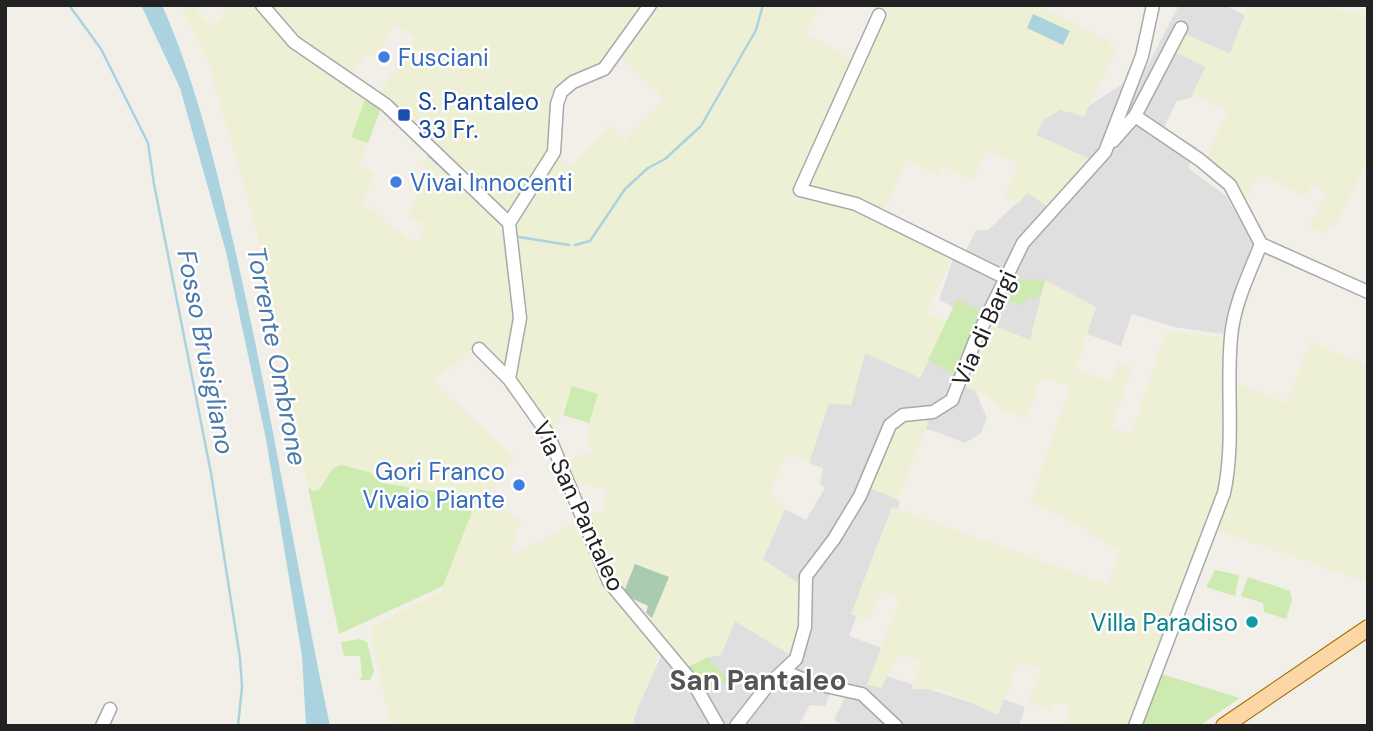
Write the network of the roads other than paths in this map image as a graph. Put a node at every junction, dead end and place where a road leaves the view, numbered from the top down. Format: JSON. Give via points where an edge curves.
{"nodes":[{"id":1,"x":262,"y":5,"type":"edge"},
{"id":2,"x":650,"y":5,"type":"edge"},
{"id":3,"x":1153,"y":5,"type":"edge"},
{"id":4,"x":879,"y":15,"type":"dead end"},
{"id":5,"x":1181,"y":28,"type":"dead end"},
{"id":6,"x":1135,"y":116,"type":"junction"},
{"id":7,"x":1108,"y":147,"type":"junction"},
{"id":8,"x":509,"y":223,"type":"junction"},
{"id":9,"x":1261,"y":244,"type":"junction"},
{"id":10,"x":1006,"y":278,"type":"junction"},
{"id":11,"x":1368,"y":292,"type":"edge"},
{"id":12,"x":479,"y":349,"type":"dead end"},
{"id":13,"x":509,"y":379,"type":"junction"},
{"id":14,"x":1368,"y":628,"type":"edge"},
{"id":15,"x":783,"y":671,"type":"junction"},
{"id":16,"x":110,"y":709,"type":"dead end"},
{"id":17,"x":102,"y":726,"type":"edge"},
{"id":18,"x":718,"y":726,"type":"edge"},
{"id":19,"x":736,"y":726,"type":"edge"},
{"id":20,"x":896,"y":726,"type":"edge"},
{"id":21,"x":1135,"y":726,"type":"edge"},
{"id":22,"x":1224,"y":726,"type":"edge"}],
"edges":[{"from":1,"to":8,"type":"street","via":[[294,42],[386,105]]},
{"from":2,"to":8,"type":"street","via":[[604,69],[561,92],[556,104],[554,152]]},
{"from":3,"to":7,"type":"street","name":"Via di Bargi","via":[[1142,56]]},
{"from":4,"to":10,"type":"street","via":[[800,190],[856,204]]},
{"from":5,"to":6,"type":"street"},
{"from":6,"to":7,"type":"street"},
{"from":6,"to":9,"type":"street","via":[[1230,185]]},
{"from":7,"to":10,"type":"street","name":"Via di Bargi","via":[[1031,230]]},
{"from":8,"to":13,"type":"street","via":[[520,318]]},
{"from":9,"to":11,"type":"street"},
{"from":9,"to":21,"type":"street","via":[[1232,332],[1224,493]]},
{"from":10,"to":15,"type":"street","name":"Via di Bargi","via":[[952,400],[933,412],[900,416],[888,429],[862,491],[806,576],[803,638],[796,659]]},
{"from":12,"to":13,"type":"street","name":"Via San Pantaleo"},
{"from":13,"to":18,"type":"street","name":"Via San Pantaleo","via":[[548,434],[609,582],[694,684]]},
{"from":14,"to":22,"type":"main road"},
{"from":15,"to":19,"type":"street","name":"Via di Bargi"},
{"from":15,"to":20,"type":"street","via":[[862,694]]},
{"from":16,"to":17,"type":"street"}]}
